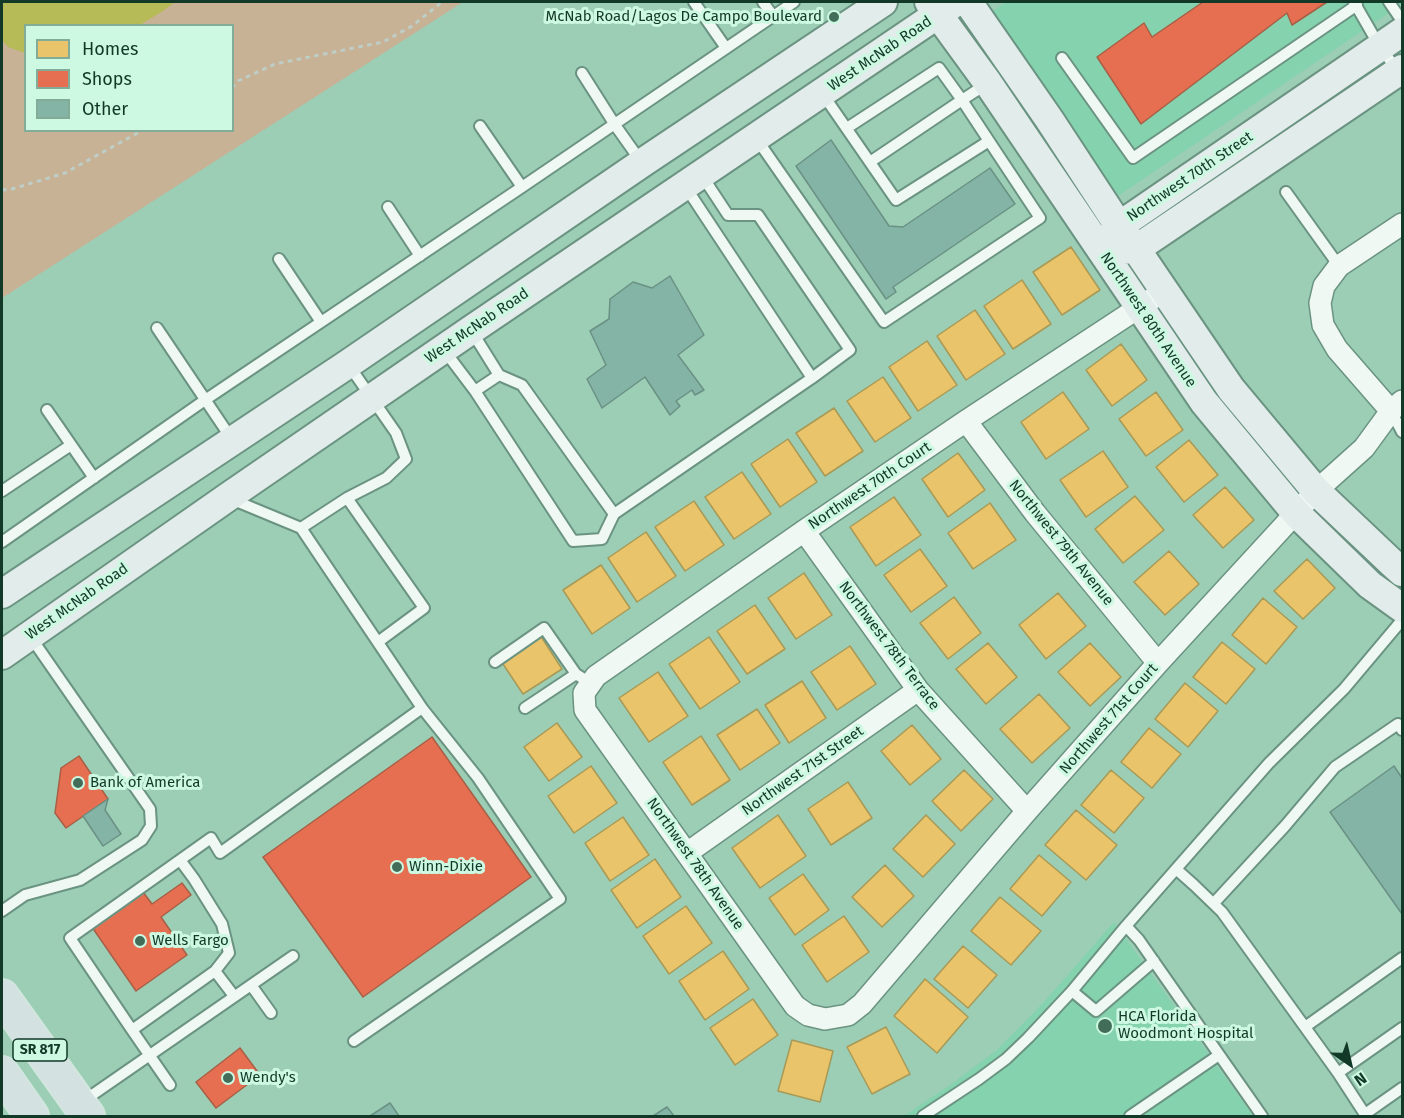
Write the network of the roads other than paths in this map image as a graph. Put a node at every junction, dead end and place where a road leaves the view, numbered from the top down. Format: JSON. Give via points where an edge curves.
{"nodes":[{"id":1,"x":694,"y":2,"type":"edge"},
{"id":2,"x":763,"y":2,"type":"edge"},
{"id":3,"x":794,"y":2,"type":"edge"},
{"id":4,"x":883,"y":2,"type":"edge"},
{"id":5,"x":968,"y":2,"type":"edge"},
{"id":6,"x":1389,"y":2,"type":"edge"},
{"id":7,"x":1356,"y":3,"type":"edge"},
{"id":8,"x":941,"y":6,"type":"edge"},
{"id":9,"x":773,"y":15,"type":"junction"},
{"id":10,"x":1402,"y":21,"type":"edge"},
{"id":11,"x":1391,"y":39,"type":"edge"},
{"id":12,"x":726,"y":48,"type":"junction"},
{"id":13,"x":1062,"y":58,"type":"dead end"},
{"id":14,"x":1400,"y":70,"type":"edge"},
{"id":15,"x":582,"y":73,"type":"dead end"},
{"id":16,"x":988,"y":83,"type":"junction"},
{"id":17,"x":822,"y":93,"type":"junction"},
{"id":18,"x":962,"y":100,"type":"junction"},
{"id":19,"x":615,"y":125,"type":"junction"},
{"id":20,"x":480,"y":126,"type":"dead end"},
{"id":21,"x":847,"y":128,"type":"junction"},
{"id":22,"x":755,"y":138,"type":"junction"},
{"id":23,"x":989,"y":141,"type":"junction"},
{"id":24,"x":870,"y":162,"type":"junction"},
{"id":25,"x":642,"y":163,"type":"junction"},
{"id":26,"x":692,"y":179,"type":"junction"},
{"id":27,"x":522,"y":187,"type":"junction"},
{"id":28,"x":1286,"y":192,"type":"dead end"},
{"id":29,"x":388,"y":207,"type":"dead end"},
{"id":30,"x":728,"y":215,"type":"junction"},
{"id":31,"x":1402,"y":224,"type":"edge"},
{"id":32,"x":1119,"y":226,"type":"junction"},
{"id":33,"x":713,"y":230,"type":"junction"},
{"id":34,"x":1136,"y":249,"type":"junction"},
{"id":35,"x":1101,"y":250,"type":"junction"},
{"id":36,"x":420,"y":256,"type":"junction"},
{"id":37,"x":578,"y":258,"type":"junction"},
{"id":38,"x":279,"y":259,"type":"dead end"},
{"id":39,"x":1339,"y":266,"type":"junction"},
{"id":40,"x":1164,"y":291,"type":"junction"},
{"id":41,"x":1140,"y":307,"type":"junction"},
{"id":42,"x":321,"y":322,"type":"junction"},
{"id":43,"x":157,"y":328,"type":"dead end"},
{"id":44,"x":471,"y":330,"type":"junction"},
{"id":45,"x":444,"y":350,"type":"junction"},
{"id":46,"x":348,"y":364,"type":"junction"},
{"id":47,"x":499,"y":375,"type":"junction"},
{"id":48,"x":812,"y":378,"type":"junction"},
{"id":49,"x":475,"y":391,"type":"junction"},
{"id":50,"x":373,"y":398,"type":"junction"},
{"id":51,"x":205,"y":400,"type":"junction"},
{"id":52,"x":1397,"y":406,"type":"edge"},
{"id":53,"x":47,"y":410,"type":"dead end"},
{"id":54,"x":966,"y":421,"type":"junction"},
{"id":55,"x":1402,"y":432,"type":"edge"},
{"id":56,"x":233,"y":441,"type":"junction"},
{"id":57,"x":71,"y":445,"type":"junction"},
{"id":58,"x":94,"y":478,"type":"junction"},
{"id":59,"x":2,"y":491,"type":"edge"},
{"id":60,"x":1317,"y":491,"type":"junction"},
{"id":61,"x":228,"y":497,"type":"junction"},
{"id":62,"x":347,"y":498,"type":"junction"},
{"id":63,"x":1296,"y":513,"type":"junction"},
{"id":64,"x":615,"y":514,"type":"junction"},
{"id":65,"x":301,"y":528,"type":"junction"},
{"id":66,"x":804,"y":531,"type":"junction"},
{"id":67,"x":2,"y":542,"type":"edge"},
{"id":68,"x":1402,"y":572,"type":"edge"},
{"id":69,"x":2,"y":594,"type":"edge"},
{"id":70,"x":1402,"y":608,"type":"edge"},
{"id":71,"x":1402,"y":620,"type":"edge"},
{"id":72,"x":30,"y":636,"type":"junction"},
{"id":73,"x":378,"y":642,"type":"junction"},
{"id":74,"x":2,"y":655,"type":"edge"},
{"id":75,"x":495,"y":662,"type":"dead end"},
{"id":76,"x":1158,"y":663,"type":"junction"},
{"id":77,"x":583,"y":683,"type":"junction"},
{"id":78,"x":918,"y":690,"type":"junction"},
{"id":79,"x":422,"y":708,"type":"junction"},
{"id":80,"x":525,"y":708,"type":"dead end"},
{"id":81,"x":1402,"y":730,"type":"edge"},
{"id":82,"x":1027,"y":811,"type":"junction"},
{"id":83,"x":687,"y":853,"type":"junction"},
{"id":84,"x":180,"y":860,"type":"junction"},
{"id":85,"x":1176,"y":869,"type":"junction"},
{"id":86,"x":1214,"y":903,"type":"junction"},
{"id":87,"x":2,"y":911,"type":"edge"},
{"id":88,"x":1126,"y":926,"type":"junction"},
{"id":89,"x":293,"y":956,"type":"dead end"},
{"id":90,"x":1402,"y":958,"type":"edge"},
{"id":91,"x":1154,"y":961,"type":"junction"},
{"id":92,"x":214,"y":971,"type":"junction"},
{"id":93,"x":251,"y":985,"type":"junction"},
{"id":94,"x":1072,"y":991,"type":"junction"},
{"id":95,"x":2,"y":996,"type":"edge"},
{"id":96,"x":234,"y":996,"type":"junction"},
{"id":97,"x":271,"y":1013,"type":"dead end"},
{"id":98,"x":825,"y":1019,"type":"joint"},
{"id":99,"x":1305,"y":1027,"type":"junction"},
{"id":100,"x":1402,"y":1028,"type":"edge"},
{"id":101,"x":132,"y":1030,"type":"junction"},
{"id":102,"x":354,"y":1041,"type":"dead end"},
{"id":103,"x":149,"y":1055,"type":"junction"},
{"id":104,"x":1219,"y":1055,"type":"junction"},
{"id":105,"x":2,"y":1073,"type":"edge"},
{"id":106,"x":1338,"y":1073,"type":"junction"},
{"id":107,"x":170,"y":1084,"type":"dead end"},
{"id":108,"x":1402,"y":1088,"type":"edge"},
{"id":109,"x":83,"y":1110,"type":"edge"},
{"id":110,"x":1366,"y":1115,"type":"edge"},
{"id":111,"x":32,"y":1116,"type":"edge"},
{"id":112,"x":923,"y":1116,"type":"edge"},
{"id":113,"x":1130,"y":1116,"type":"edge"},
{"id":114,"x":1259,"y":1116,"type":"edge"}],
"edges":[{"from":1,"to":12,"type":"lane"},
{"from":2,"to":9,"type":"lane"},
{"from":3,"to":9,"type":"lane"},
{"from":4,"to":25,"type":"main road"},
{"from":5,"to":32,"type":"main road","name":"Northwest 80th Avenue"},
{"from":6,"to":10,"type":"lane"},
{"from":7,"to":11,"type":"lane"},
{"from":7,"to":13,"type":"lane","via":[[1133,158]]},
{"from":8,"to":16,"type":"main road","name":"Northwest 80th Avenue"},
{"from":8,"to":17,"type":"main road","name":"West McNab Road"},
{"from":9,"to":12,"type":"lane"},
{"from":11,"to":14,"type":"lane"},
{"from":11,"to":32,"type":"main road","name":"Northwest 70th Street"},
{"from":12,"to":19,"type":"lane"},
{"from":14,"to":34,"type":"main road","name":"Northwest 70th Street"},
{"from":15,"to":19,"type":"lane"},
{"from":16,"to":18,"type":"lane"},
{"from":16,"to":35,"type":"main road","name":"Northwest 80th Avenue"},
{"from":17,"to":21,"type":"lane"},
{"from":17,"to":22,"type":"main road","name":"West McNab Road"},
{"from":18,"to":21,"type":"lane","via":[[939,68]]},
{"from":18,"to":23,"type":"lane"},
{"from":18,"to":24,"type":"lane"},
{"from":19,"to":25,"type":"lane"},
{"from":19,"to":27,"type":"lane"},
{"from":20,"to":27,"type":"lane"},
{"from":21,"to":24,"type":"lane"},
{"from":22,"to":23,"type":"lane","via":[[884,322],[1040,218]]},
{"from":22,"to":26,"type":"main road","name":"West McNab Road"},
{"from":23,"to":24,"type":"lane","via":[[896,200]]},
{"from":25,"to":37,"type":"main road","via":[[651,180],[649,189],[589,229]]},
{"from":25,"to":46,"type":"main road"},
{"from":26,"to":30,"type":"lane"},
{"from":26,"to":33,"type":"lane"},
{"from":26,"to":37,"type":"main road","name":"West McNab Road"},
{"from":27,"to":36,"type":"lane"},
{"from":28,"to":39,"type":"lane"},
{"from":29,"to":36,"type":"lane"},
{"from":30,"to":33,"type":"lane"},
{"from":30,"to":48,"type":"lane","via":[[758,215],[850,350]]},
{"from":31,"to":39,"type":"street"},
{"from":32,"to":34,"type":"main road","name":"Northwest 80th Avenue"},
{"from":32,"to":35,"type":"main road","name":"Northwest 70th Street"},
{"from":33,"to":48,"type":"lane"},
{"from":34,"to":35,"type":"main road"},
{"from":34,"to":40,"type":"main road","name":"Northwest 80th Avenue"},
{"from":35,"to":41,"type":"main road","name":"Northwest 80th Avenue"},
{"from":36,"to":42,"type":"lane"},
{"from":37,"to":44,"type":"main road","name":"West McNab Road"},
{"from":38,"to":42,"type":"lane"},
{"from":39,"to":52,"type":"street","via":[[1324,286],[1320,303],[1323,325],[1337,349]]},
{"from":40,"to":41,"type":"street","name":"Northwest 70th Court"},
{"from":40,"to":60,"type":"main road","name":"Northwest 80th Avenue","via":[[1231,389]]},
{"from":41,"to":54,"type":"street","name":"Northwest 70th Court"},
{"from":41,"to":63,"type":"main road","name":"Northwest 80th Avenue","via":[[1204,402]]},
{"from":42,"to":51,"type":"lane"},
{"from":43,"to":51,"type":"lane"},
{"from":44,"to":45,"type":"main road","name":"West McNab Road"},
{"from":44,"to":47,"type":"lane"},
{"from":45,"to":49,"type":"lane"},
{"from":45,"to":50,"type":"main road","name":"West McNab Road"},
{"from":46,"to":50,"type":"lane"},
{"from":46,"to":56,"type":"main road"},
{"from":47,"to":49,"type":"lane"},
{"from":47,"to":64,"type":"lane","via":[[522,385]]},
{"from":48,"to":64,"type":"lane"},
{"from":49,"to":64,"type":"lane","via":[[573,541],[602,538]]},
{"from":50,"to":61,"type":"main road","name":"West McNab Road"},
{"from":50,"to":62,"type":"lane","via":[[396,433],[406,459],[386,478]]},
{"from":51,"to":56,"type":"lane"},
{"from":51,"to":58,"type":"lane"},
{"from":52,"to":55,"type":"lane"},
{"from":52,"to":60,"type":"street","name":"Northwest 71st Court","via":[[1364,448]]},
{"from":53,"to":57,"type":"lane"},
{"from":54,"to":66,"type":"street","name":"Northwest 70th Court"},
{"from":54,"to":76,"type":"street","name":"Northwest 79th Avenue","via":[[1035,513]]},
{"from":56,"to":69,"type":"main road"},
{"from":57,"to":58,"type":"lane"},
{"from":57,"to":59,"type":"lane"},
{"from":58,"to":67,"type":"lane"},
{"from":60,"to":63,"type":"street","name":"Northwest 71st Court"},
{"from":60,"to":68,"type":"main road","name":"Northwest 80th Avenue"},
{"from":61,"to":65,"type":"lane"},
{"from":61,"to":72,"type":"main road","name":"West McNab Road"},
{"from":62,"to":65,"type":"lane"},
{"from":62,"to":73,"type":"lane","via":[[424,608]]},
{"from":63,"to":70,"type":"main road","name":"Northwest 80th Avenue","via":[[1370,585]]},
{"from":63,"to":76,"type":"street","name":"Northwest 71st Court"},
{"from":65,"to":73,"type":"lane"},
{"from":66,"to":77,"type":"street","name":"Northwest 70th Court"},
{"from":66,"to":78,"type":"street","name":"Northwest 78th Terrace"},
{"from":71,"to":85,"type":"lane","via":[[1344,689],[1269,763]]},
{"from":72,"to":74,"type":"main road","name":"West McNab Road"},
{"from":72,"to":87,"type":"lane","via":[[150,809],[151,825],[142,840],[80,880],[25,895]]},
{"from":73,"to":79,"type":"lane"},
{"from":75,"to":77,"type":"lane","via":[[544,628]]},
{"from":76,"to":82,"type":"street","name":"Northwest 71st Court"},
{"from":77,"to":80,"type":"lane"},
{"from":77,"to":83,"type":"street","name":"Northwest 78th Avenue","via":[[585,710]]},
{"from":78,"to":82,"type":"street","name":"Northwest 78th Terrace"},
{"from":78,"to":83,"type":"street","name":"Northwest 71st Street"},
{"from":79,"to":84,"type":"lane","via":[[220,853],[211,838]]},
{"from":79,"to":102,"type":"lane","via":[[478,778],[560,899]]},
{"from":81,"to":86,"type":"lane","via":[[1398,724],[1335,767]]},
{"from":82,"to":98,"type":"street","name":"Northwest 71st Court","via":[[862,1004],[848,1015]]},
{"from":83,"to":98,"type":"street","name":"Northwest 78th Avenue","via":[[795,1006],[808,1015]]},
{"from":84,"to":92,"type":"lane","via":[[222,924],[229,953]]},
{"from":84,"to":101,"type":"lane","via":[[70,938]]},
{"from":85,"to":86,"type":"lane"},
{"from":85,"to":88,"type":"lane"},
{"from":86,"to":99,"type":"lane"},
{"from":88,"to":91,"type":"lane"},
{"from":88,"to":94,"type":"lane"},
{"from":89,"to":93,"type":"lane"},
{"from":90,"to":99,"type":"lane"},
{"from":91,"to":94,"type":"lane","via":[[1096,1011]]},
{"from":91,"to":104,"type":"lane"},
{"from":92,"to":96,"type":"lane"},
{"from":92,"to":101,"type":"lane"},
{"from":93,"to":96,"type":"lane"},
{"from":93,"to":97,"type":"lane"},
{"from":94,"to":112,"type":"lane","via":[[1006,1059]]},
{"from":95,"to":109,"type":"main road","number":"SR 817"},
{"from":96,"to":103,"type":"lane"},
{"from":99,"to":106,"type":"lane"},
{"from":100,"to":106,"type":"lane"},
{"from":101,"to":103,"type":"lane"},
{"from":103,"to":107,"type":"lane"},
{"from":103,"to":109,"type":"lane"},
{"from":104,"to":113,"type":"lane"},
{"from":104,"to":114,"type":"lane"},
{"from":105,"to":111,"type":"main road","number":"SR 817"},
{"from":106,"to":110,"type":"lane"},
{"from":108,"to":110,"type":"lane"}]}
